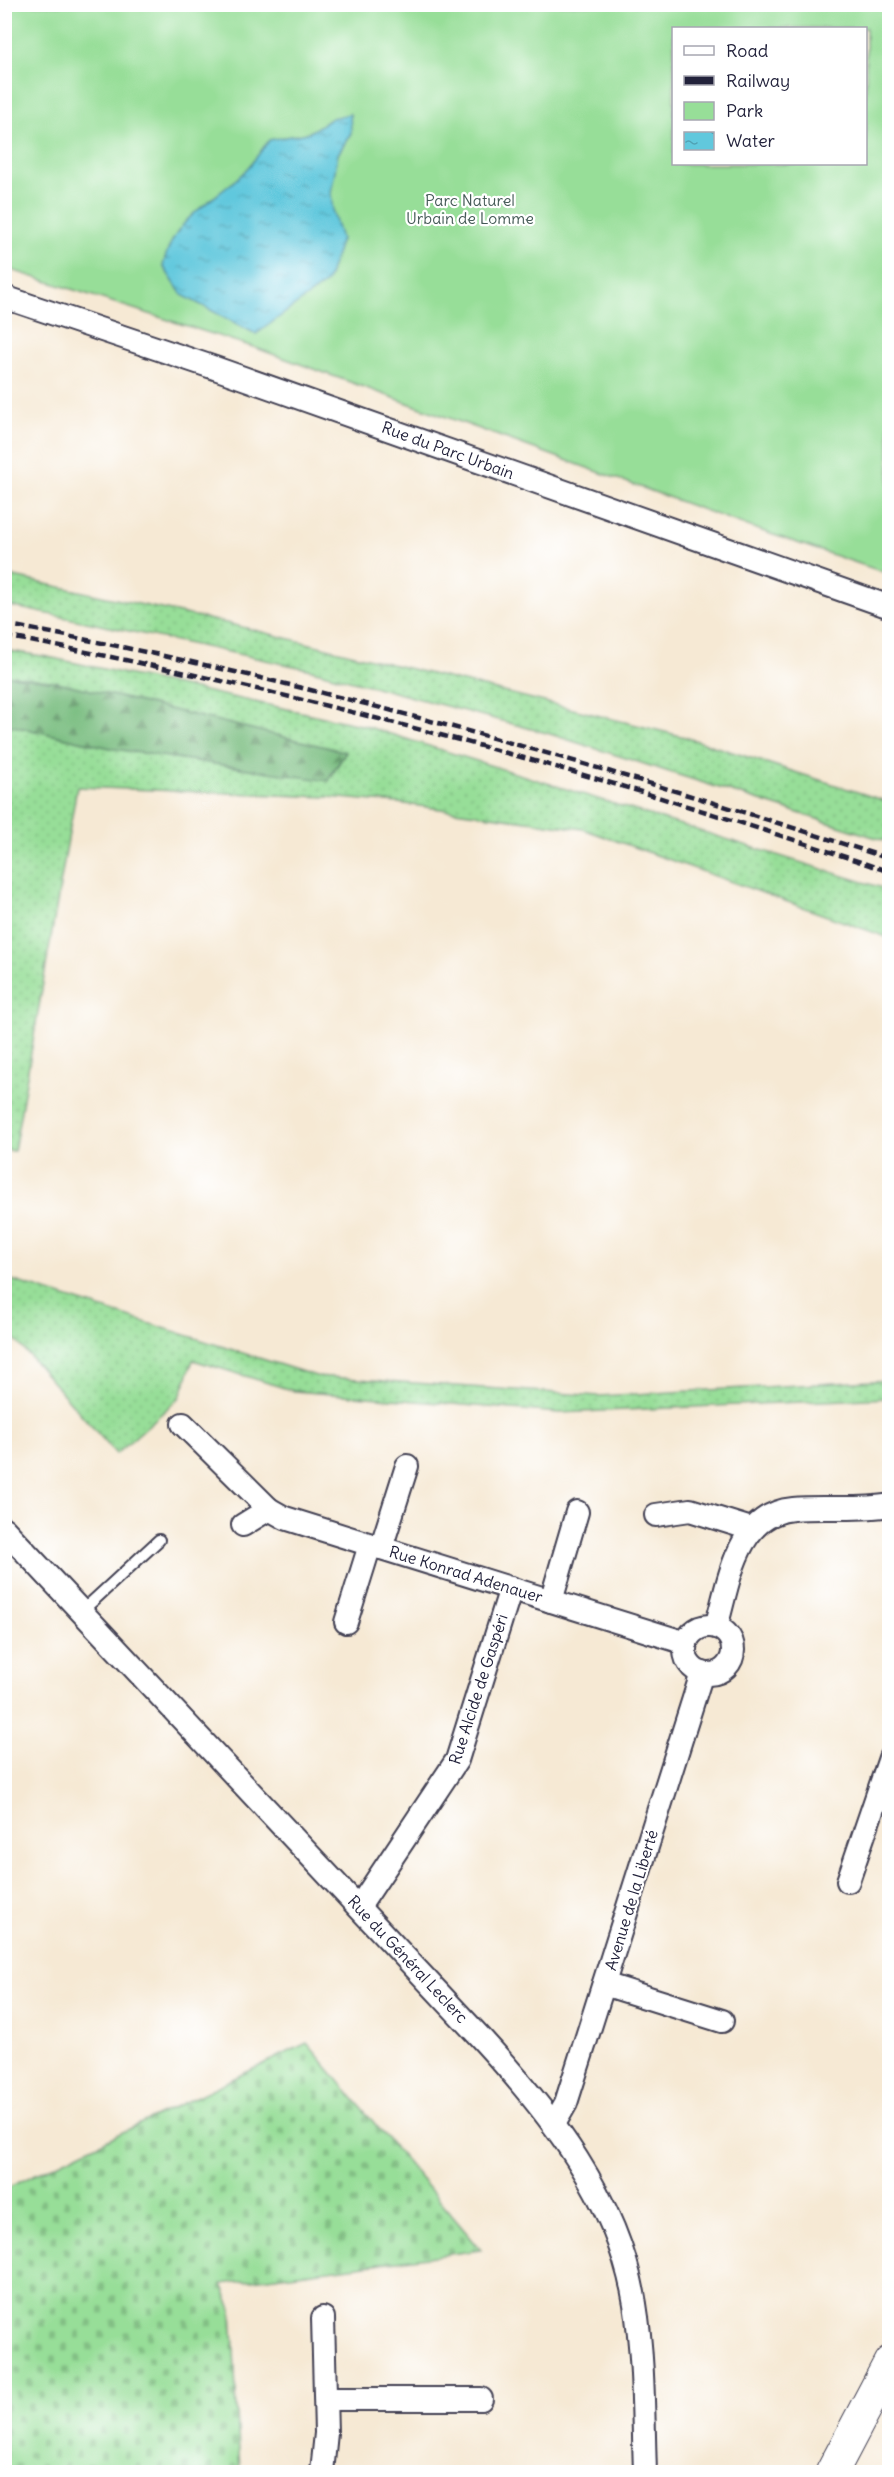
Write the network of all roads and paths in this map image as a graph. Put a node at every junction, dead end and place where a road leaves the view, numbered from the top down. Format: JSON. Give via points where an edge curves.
{"nodes":[{"id":1,"x":4,"y":297,"type":"edge"},
{"id":2,"x":890,"y":607,"type":"edge"},
{"id":3,"x":183,"y":1424,"type":"dead end"},
{"id":4,"x":407,"y":1466,"type":"dead end"},
{"id":5,"x":890,"y":1505,"type":"edge"},
{"id":6,"x":269,"y":1509,"type":"junction"},
{"id":7,"x":577,"y":1512,"type":"dead end"},
{"id":8,"x":656,"y":1515,"type":"dead end"},
{"id":9,"x":243,"y":1525,"type":"dead end"},
{"id":10,"x":4,"y":1529,"type":"edge"},
{"id":11,"x":752,"y":1529,"type":"junction"},
{"id":12,"x":159,"y":1540,"type":"dead end"},
{"id":13,"x":376,"y":1546,"type":"junction"},
{"id":14,"x":511,"y":1588,"type":"junction"},
{"id":15,"x":550,"y":1601,"type":"junction"},
{"id":16,"x":81,"y":1612,"type":"junction"},
{"id":17,"x":346,"y":1622,"type":"dead end"},
{"id":18,"x":716,"y":1627,"type":"junction"},
{"id":19,"x":686,"y":1643,"type":"junction"},
{"id":20,"x":702,"y":1673,"type":"junction"},
{"id":21,"x":890,"y":1758,"type":"edge"},
{"id":22,"x":848,"y":1881,"type":"dead end"},
{"id":23,"x":359,"y":1907,"type":"junction"},
{"id":24,"x":604,"y":1984,"type":"junction"},
{"id":25,"x":722,"y":2021,"type":"dead end"},
{"id":26,"x":554,"y":2124,"type":"junction"},
{"id":27,"x":323,"y":2318,"type":"dead end"},
{"id":28,"x":890,"y":2362,"type":"edge"},
{"id":29,"x":470,"y":2398,"type":"dead end"},
{"id":30,"x":327,"y":2399,"type":"junction"},
{"id":31,"x":321,"y":2472,"type":"edge"},
{"id":32,"x":645,"y":2472,"type":"edge"},
{"id":33,"x":832,"y":2472,"type":"edge"}],
"edges":[{"from":1,"to":2,"type":"street","name":"Rue du Parc Urbain"},
{"from":3,"to":6,"type":"street","name":"Rue Konrad Adenauer"},
{"from":4,"to":13,"type":"street","name":"Rue Konrad Adenauer"},
{"from":5,"to":11,"type":"street","via":[[793,1509],[763,1519]]},
{"from":6,"to":9,"type":"street"},
{"from":6,"to":13,"type":"street","name":"Rue Konrad Adenauer","via":[[285,1518]]},
{"from":7,"to":15,"type":"street","name":"Rue Konrad Adenauer"},
{"from":8,"to":11,"type":"street","via":[[697,1511]]},
{"from":10,"to":16,"type":"street","name":"Rue du Général Leclerc"},
{"from":11,"to":18,"type":"street","via":[[739,1553]]},
{"from":12,"to":16,"type":"lane"},
{"from":13,"to":14,"type":"street","name":"Rue Konrad Adenauer"},
{"from":13,"to":17,"type":"street","name":"Rue Konrad Adenauer"},
{"from":14,"to":15,"type":"street","name":"Rue Konrad Adenauer"},
{"from":14,"to":23,"type":"street","name":"Rue Alcide de Gaspéri","via":[[457,1760]]},
{"from":15,"to":19,"type":"street","name":"Rue Konrad Adenauer"},
{"from":16,"to":23,"type":"street","name":"Rue du Général Leclerc"},
{"from":18,"to":19,"type":"street","via":[[701,1627]]},
{"from":18,"to":20,"type":"street","via":[[728,1634],[733,1654],[722,1671]]},
{"from":19,"to":20,"type":"street","via":[[688,1661]]},
{"from":20,"to":24,"type":"street","name":"Avenue de la Liberté"},
{"from":21,"to":22,"type":"street"},
{"from":23,"to":26,"type":"street","name":"Rue du Général Leclerc","via":[[504,2063]]},
{"from":24,"to":25,"type":"street"},
{"from":24,"to":26,"type":"street","name":"Avenue de la Liberté","via":[[567,2103]]},
{"from":26,"to":32,"type":"street","name":"Rue du Général Leclerc","via":[[599,2198],[629,2272],[640,2345]]},
{"from":27,"to":30,"type":"street"},
{"from":28,"to":33,"type":"main road"},
{"from":29,"to":30,"type":"street"},
{"from":30,"to":31,"type":"street"}]}
